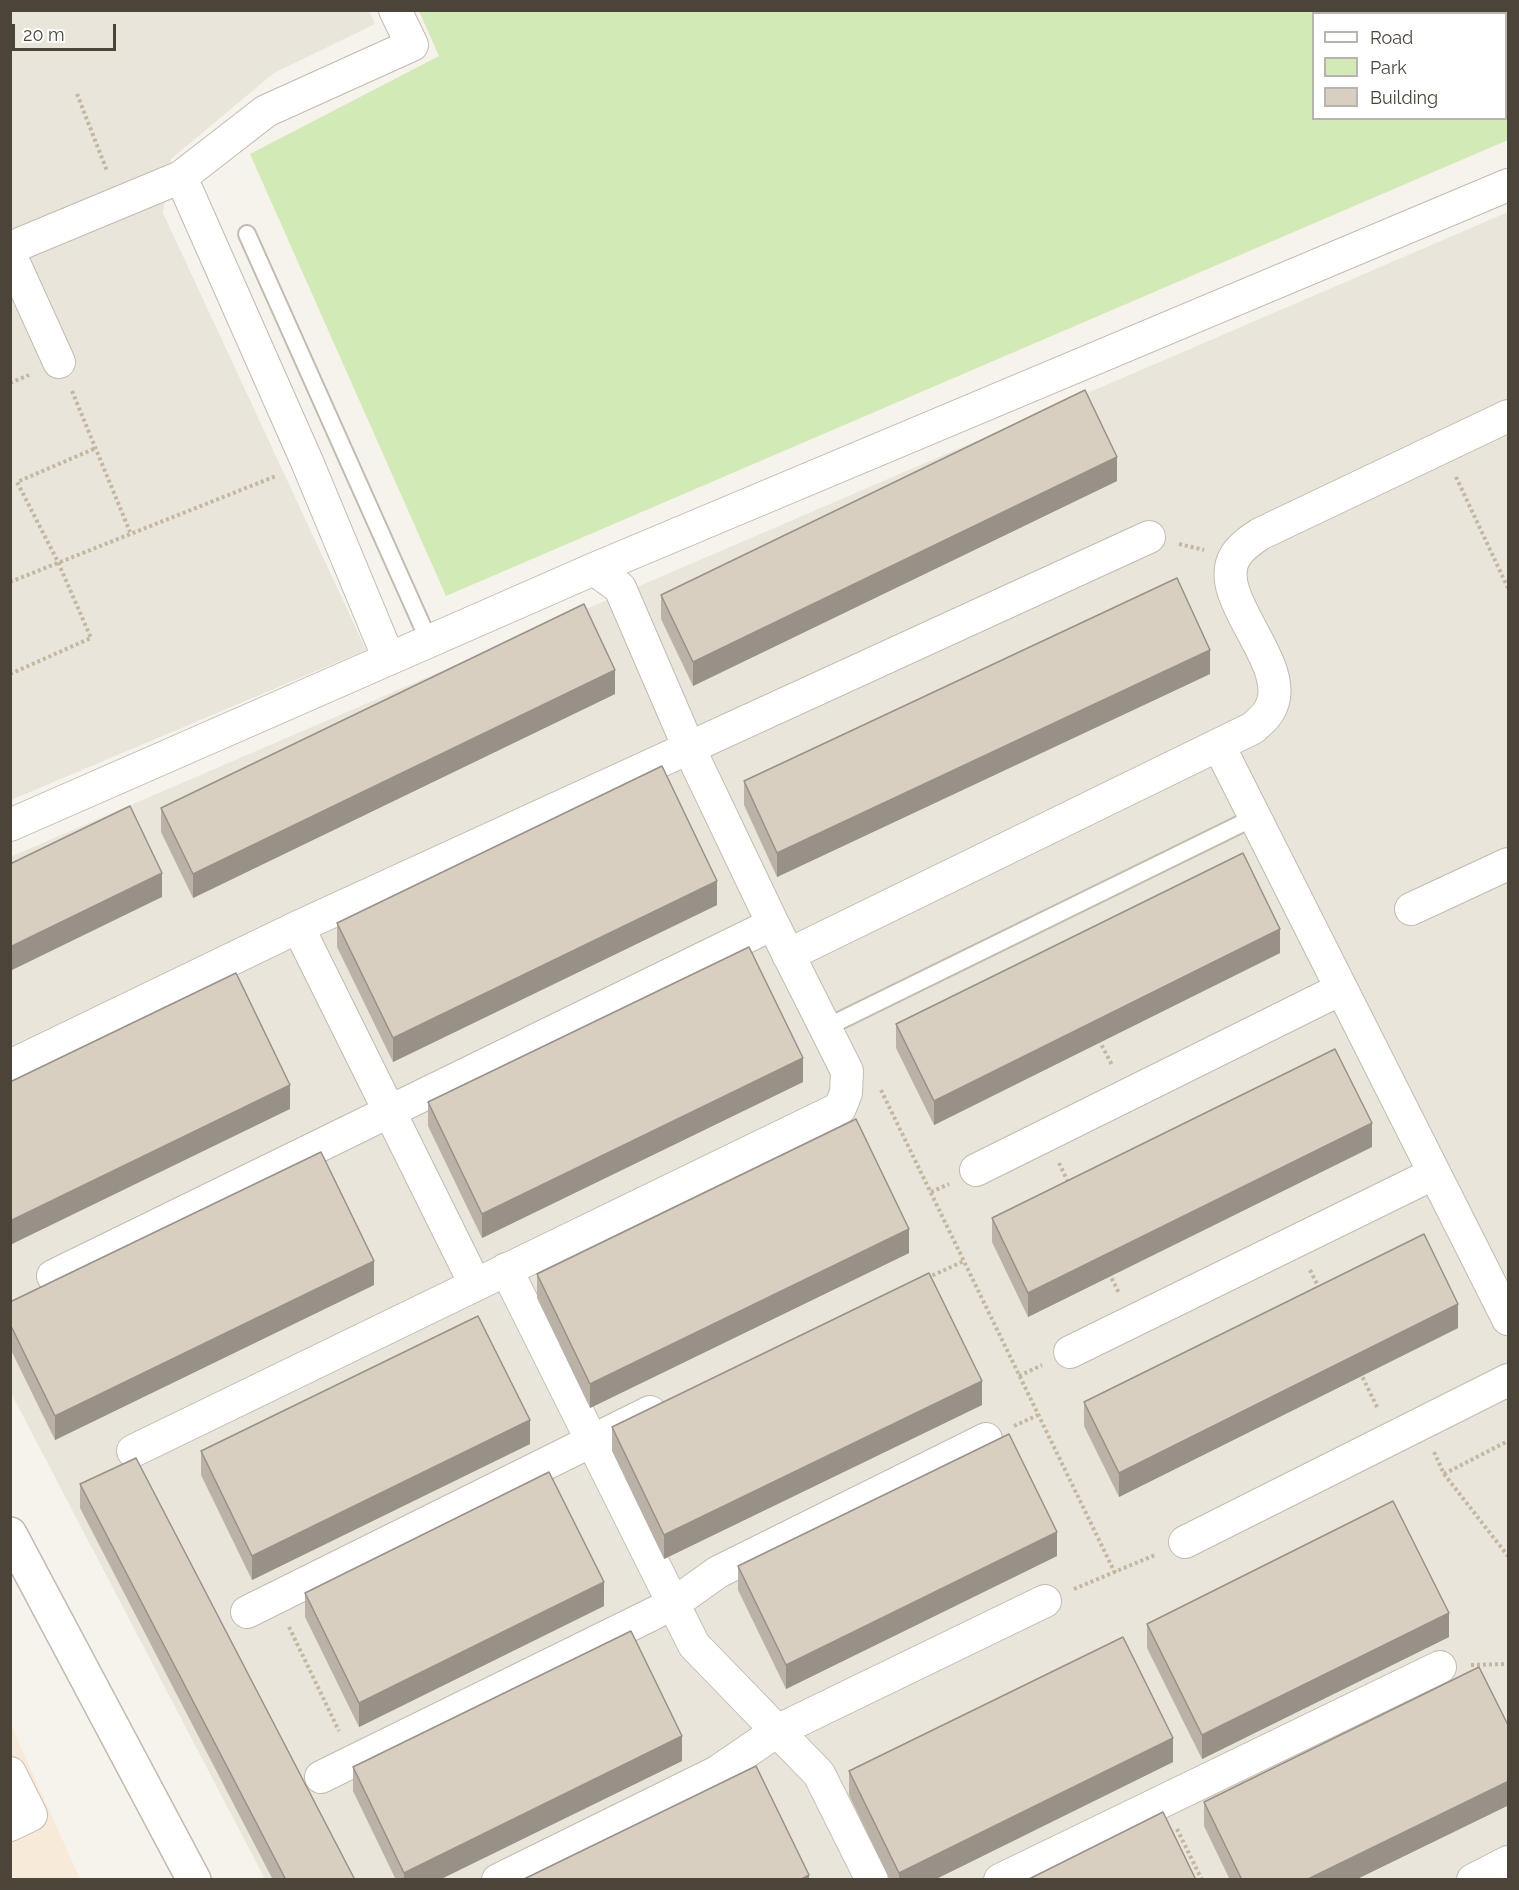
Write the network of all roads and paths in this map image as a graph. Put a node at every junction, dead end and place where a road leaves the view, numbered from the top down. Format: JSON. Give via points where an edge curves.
{"nodes":[{"id":1,"x":395,"y":10,"type":"edge"},
{"id":2,"x":77,"y":94,"type":"dead end"},
{"id":3,"x":181,"y":177,"type":"junction"},
{"id":4,"x":1509,"y":185,"type":"edge"},
{"id":5,"x":120,"y":203,"type":"junction"},
{"id":6,"x":248,"y":234,"type":"dead end"},
{"id":7,"x":10,"y":248,"type":"edge"},
{"id":8,"x":10,"y":254,"type":"edge"},
{"id":9,"x":60,"y":362,"type":"junction"},
{"id":10,"x":10,"y":383,"type":"edge"},
{"id":11,"x":1509,"y":416,"type":"edge"},
{"id":12,"x":96,"y":448,"type":"junction"},
{"id":13,"x":1442,"y":448,"type":"junction"},
{"id":14,"x":308,"y":464,"type":"junction"},
{"id":15,"x":130,"y":532,"type":"junction"},
{"id":16,"x":1149,"y":537,"type":"joint"},
{"id":17,"x":1234,"y":557,"type":"junction"},
{"id":18,"x":58,"y":562,"type":"junction"},
{"id":19,"x":594,"y":569,"type":"junction"},
{"id":20,"x":10,"y":582,"type":"edge"},
{"id":21,"x":1509,"y":588,"type":"edge"},
{"id":22,"x":429,"y":641,"type":"junction"},
{"id":23,"x":389,"y":659,"type":"junction"},
{"id":24,"x":10,"y":674,"type":"edge"},
{"id":25,"x":1219,"y":746,"type":"junction"},
{"id":26,"x":689,"y":748,"type":"junction"},
{"id":27,"x":1255,"y":816,"type":"junction"},
{"id":28,"x":10,"y":825,"type":"edge"},
{"id":29,"x":1509,"y":864,"type":"edge"},
{"id":30,"x":1411,"y":909,"type":"dead end"},
{"id":31,"x":772,"y":924,"type":"junction"},
{"id":32,"x":298,"y":927,"type":"junction"},
{"id":33,"x":788,"y":955,"type":"junction"},
{"id":34,"x":1341,"y":989,"type":"junction"},
{"id":35,"x":825,"y":1028,"type":"junction"},
{"id":36,"x":1097,"y":1034,"type":"edge"},
{"id":37,"x":10,"y":1066,"type":"edge"},
{"id":38,"x":876,"y":1079,"type":"dead end"},
{"id":39,"x":1128,"y":1095,"type":"junction"},
{"id":40,"x":1047,"y":1136,"type":"junction"},
{"id":41,"x":976,"y":1170,"type":"dead end"},
{"id":42,"x":1433,"y":1174,"type":"junction"},
{"id":43,"x":1070,"y":1187,"type":"edge"},
{"id":44,"x":1297,"y":1242,"type":"junction"},
{"id":45,"x":964,"y":1262,"type":"junction"},
{"id":46,"x":506,"y":1269,"type":"junction"},
{"id":47,"x":1108,"y":1270,"type":"edge"},
{"id":48,"x":53,"y":1276,"type":"dead end"},
{"id":49,"x":924,"y":1279,"type":"edge"},
{"id":50,"x":475,"y":1284,"type":"junction"},
{"id":51,"x":1322,"y":1294,"type":"edge"},
{"id":52,"x":1509,"y":1318,"type":"edge"},
{"id":53,"x":1132,"y":1322,"type":"junction"},
{"id":54,"x":1070,"y":1352,"type":"dead end"},
{"id":55,"x":1357,"y":1366,"type":"edge"},
{"id":56,"x":1509,"y":1380,"type":"edge"},
{"id":57,"x":675,"y":1400,"type":"edge"},
{"id":58,"x":1421,"y":1424,"type":"junction"},
{"id":59,"x":1392,"y":1438,"type":"junction"},
{"id":60,"x":986,"y":1439,"type":"dead end"},
{"id":61,"x":591,"y":1441,"type":"junction"},
{"id":62,"x":1509,"y":1441,"type":"edge"},
{"id":63,"x":133,"y":1451,"type":"dead end"},
{"id":64,"x":1443,"y":1474,"type":"junction"},
{"id":65,"x":10,"y":1534,"type":"edge"},
{"id":66,"x":1185,"y":1542,"type":"joint"},
{"id":67,"x":1509,"y":1556,"type":"edge"},
{"id":68,"x":1115,"y":1573,"type":"junction"},
{"id":69,"x":275,"y":1599,"type":"junction"},
{"id":70,"x":1045,"y":1601,"type":"joint"},
{"id":71,"x":673,"y":1604,"type":"junction"},
{"id":72,"x":248,"y":1612,"type":"dead end"},
{"id":73,"x":1440,"y":1666,"type":"dead end"},
{"id":74,"x":777,"y":1731,"type":"junction"},
{"id":75,"x":354,"y":1762,"type":"junction"},
{"id":76,"x":10,"y":1773,"type":"edge"},
{"id":77,"x":321,"y":1777,"type":"dead end"},
{"id":78,"x":1163,"y":1800,"type":"junction"},
{"id":79,"x":10,"y":1825,"type":"edge"},
{"id":80,"x":1509,"y":1862,"type":"edge"},
{"id":81,"x":194,"y":1880,"type":"edge"},
{"id":82,"x":498,"y":1880,"type":"edge"},
{"id":83,"x":872,"y":1880,"type":"edge"},
{"id":84,"x":1000,"y":1880,"type":"edge"},
{"id":85,"x":1202,"y":1880,"type":"edge"},
{"id":86,"x":1473,"y":1880,"type":"edge"}],
"edges":[{"from":1,"to":3,"type":"street","via":[[412,45],[266,111]]},
{"from":2,"to":5,"type":"path"},
{"from":3,"to":5,"type":"street"},
{"from":3,"to":14,"type":"street"},
{"from":4,"to":19,"type":"street"},
{"from":5,"to":7,"type":"street"},
{"from":6,"to":22,"type":"lane"},
{"from":8,"to":9,"type":"street"},
{"from":9,"to":10,"type":"path"},
{"from":9,"to":12,"type":"path"},
{"from":11,"to":13,"type":"street"},
{"from":12,"to":15,"type":"path"},
{"from":12,"to":18,"type":"path","via":[[17,482]]},
{"from":13,"to":17,"type":"street","via":[[1260,534]]},
{"from":13,"to":21,"type":"path"},
{"from":14,"to":15,"type":"path"},
{"from":14,"to":23,"type":"street"},
{"from":15,"to":18,"type":"path"},
{"from":16,"to":17,"type":"path"},
{"from":16,"to":26,"type":"street"},
{"from":17,"to":25,"type":"street","via":[[1230,572],[1234,592],[1273,677],[1274,694],[1270,710],[1253,728]]},
{"from":18,"to":20,"type":"path"},
{"from":18,"to":24,"type":"path","via":[[91,638]]},
{"from":19,"to":22,"type":"street"},
{"from":19,"to":26,"type":"street","via":[[620,588]]},
{"from":22,"to":23,"type":"street"},
{"from":23,"to":28,"type":"street"},
{"from":25,"to":27,"type":"street"},
{"from":25,"to":33,"type":"street"},
{"from":26,"to":31,"type":"street"},
{"from":26,"to":32,"type":"street"},
{"from":27,"to":34,"type":"street"},
{"from":27,"to":35,"type":"lane"},
{"from":29,"to":30,"type":"street"},
{"from":31,"to":33,"type":"street"},
{"from":31,"to":48,"type":"street"},
{"from":32,"to":37,"type":"street"},
{"from":32,"to":50,"type":"street"},
{"from":33,"to":35,"type":"street"},
{"from":34,"to":39,"type":"street"},
{"from":34,"to":42,"type":"street"},
{"from":35,"to":46,"type":"street","via":[[847,1071],[846,1093],[840,1108]]},
{"from":36,"to":39,"type":"path"},
{"from":38,"to":45,"type":"path"},
{"from":39,"to":40,"type":"street"},
{"from":40,"to":41,"type":"street"},
{"from":40,"to":43,"type":"path"},
{"from":42,"to":44,"type":"street"},
{"from":42,"to":52,"type":"street"},
{"from":44,"to":51,"type":"path"},
{"from":44,"to":53,"type":"street"},
{"from":45,"to":49,"type":"path"},
{"from":45,"to":68,"type":"path"},
{"from":46,"to":50,"type":"street"},
{"from":46,"to":61,"type":"street"},
{"from":47,"to":53,"type":"path"},
{"from":50,"to":63,"type":"street"},
{"from":53,"to":54,"type":"street"},
{"from":55,"to":59,"type":"path"},
{"from":56,"to":58,"type":"street"},
{"from":57,"to":61,"type":"street"},
{"from":58,"to":59,"type":"street"},
{"from":58,"to":64,"type":"path"},
{"from":59,"to":66,"type":"street"},
{"from":60,"to":71,"type":"street","via":[[718,1572]]},
{"from":61,"to":69,"type":"street"},
{"from":61,"to":71,"type":"street"},
{"from":62,"to":64,"type":"path"},
{"from":64,"to":67,"type":"path"},
{"from":65,"to":81,"type":"street"},
{"from":66,"to":68,"type":"path"},
{"from":68,"to":70,"type":"path"},
{"from":69,"to":72,"type":"street"},
{"from":69,"to":75,"type":"path"},
{"from":70,"to":74,"type":"street"},
{"from":71,"to":74,"type":"street","via":[[694,1645]]},
{"from":71,"to":75,"type":"street"},
{"from":73,"to":78,"type":"street"},
{"from":74,"to":82,"type":"street","via":[[717,1772]]},
{"from":74,"to":83,"type":"street","via":[[819,1774]]},
{"from":75,"to":77,"type":"street"},
{"from":76,"to":79,"type":"street","via":[[32,1815]]},
{"from":78,"to":84,"type":"street"},
{"from":78,"to":85,"type":"path"},
{"from":80,"to":86,"type":"street"}]}
